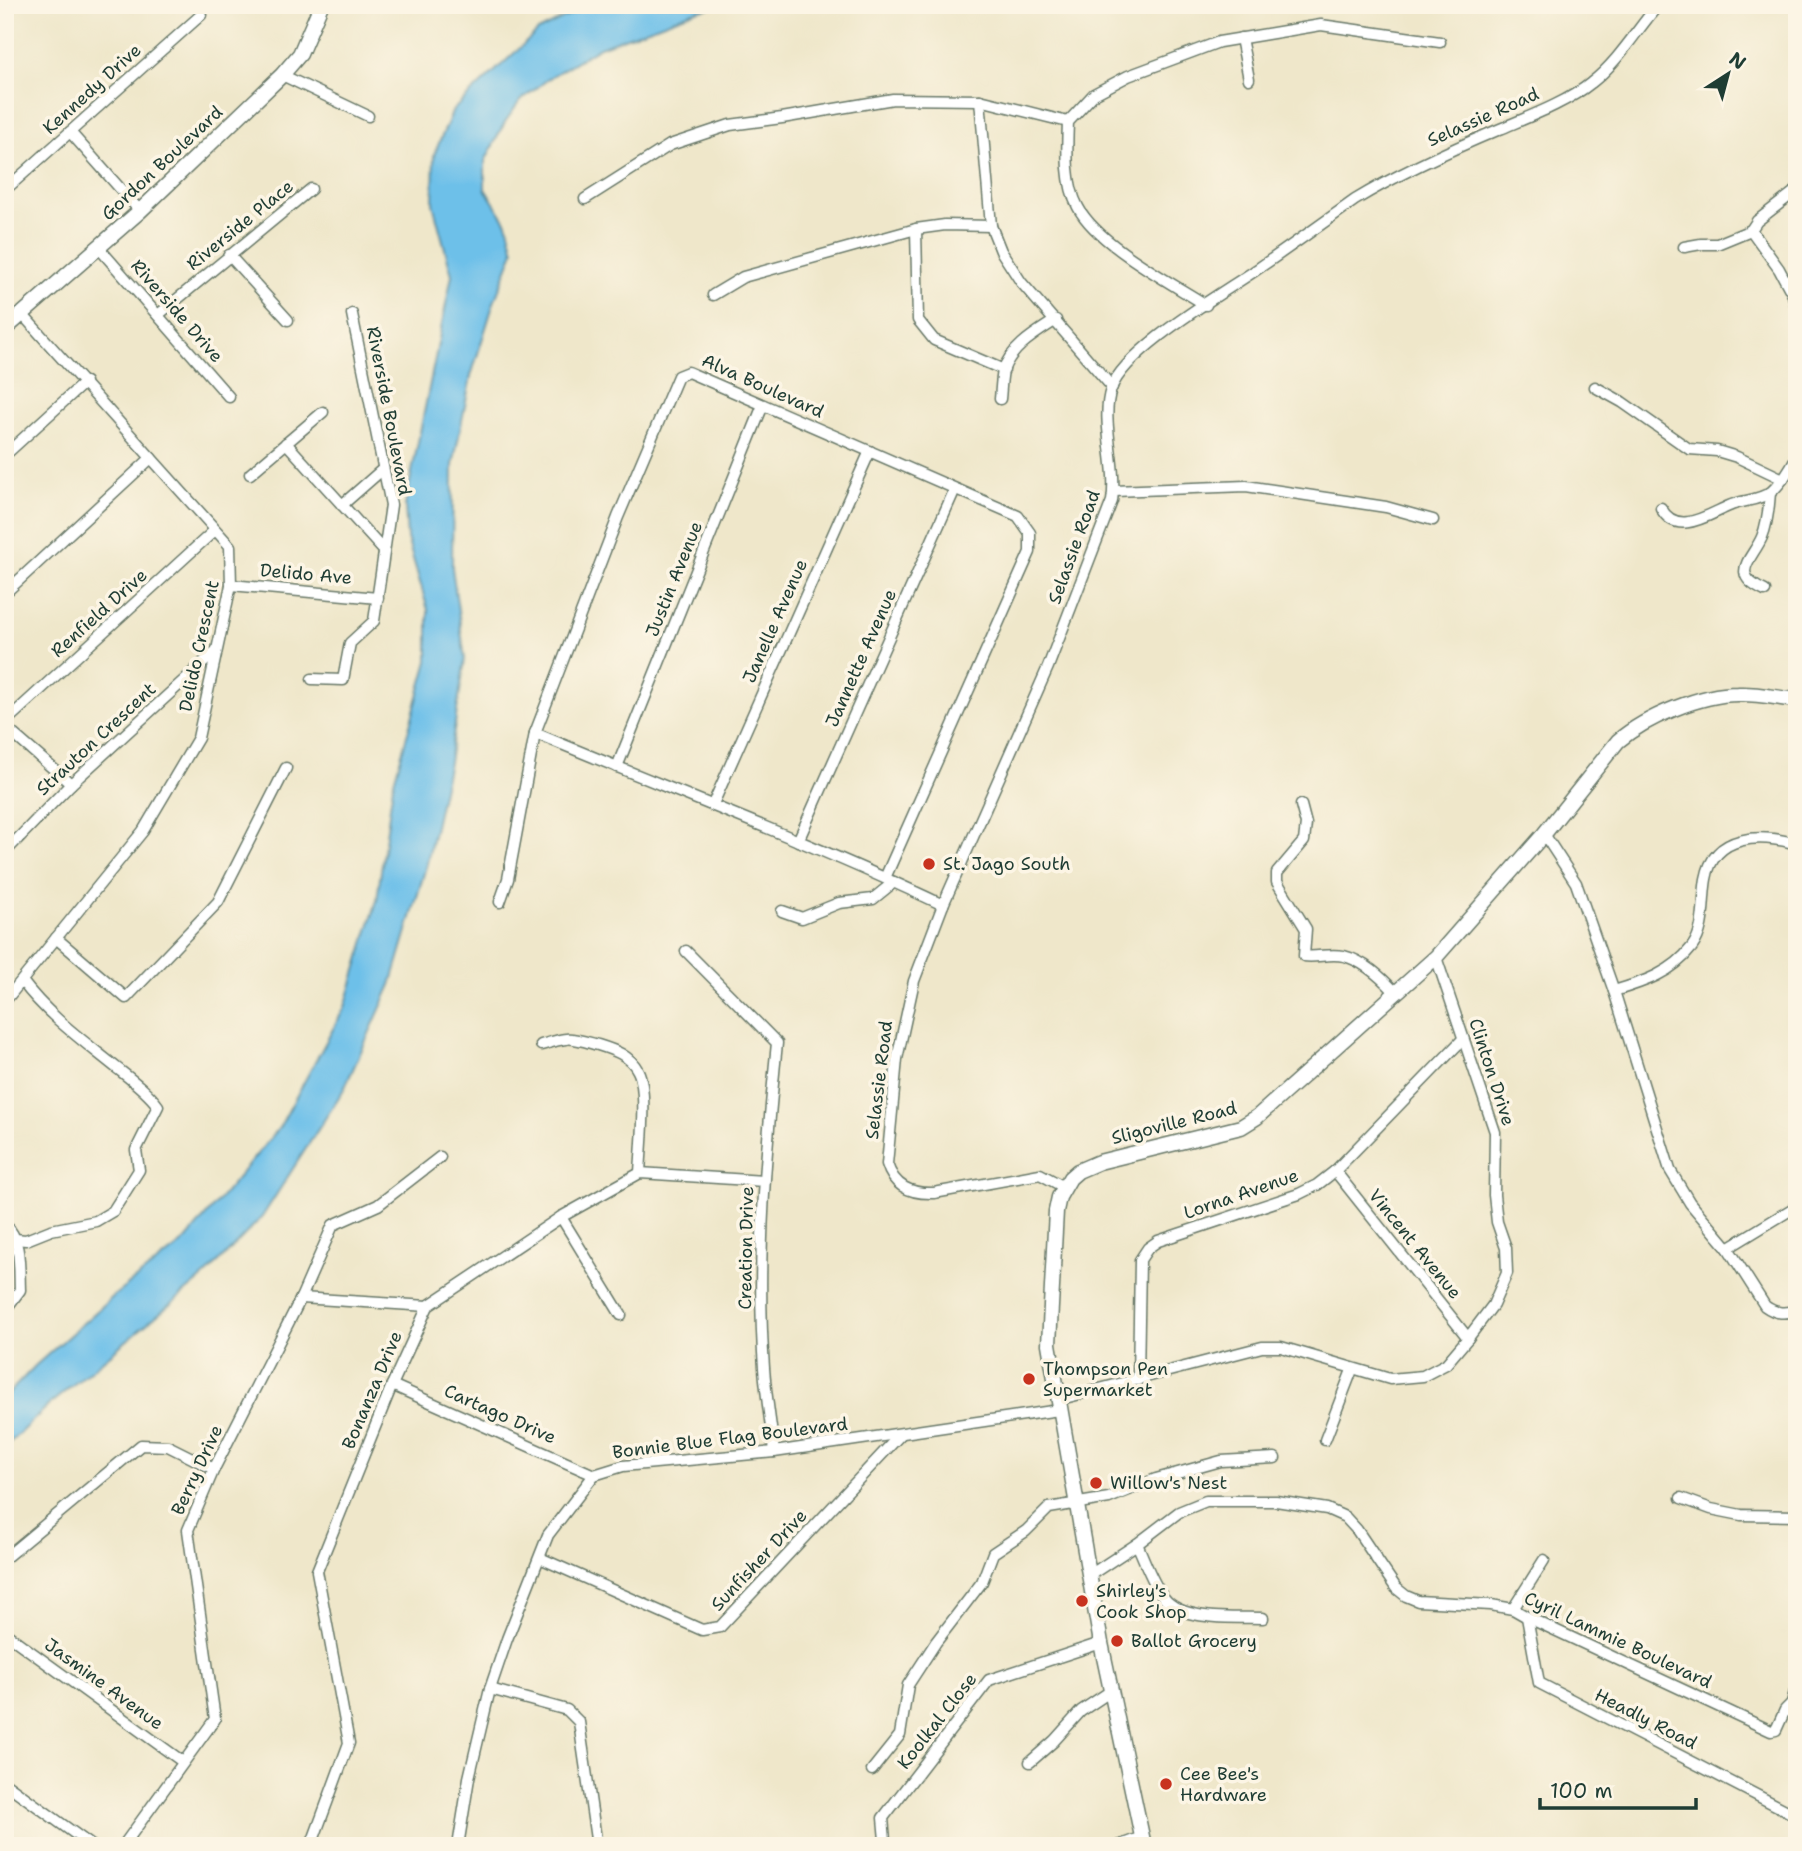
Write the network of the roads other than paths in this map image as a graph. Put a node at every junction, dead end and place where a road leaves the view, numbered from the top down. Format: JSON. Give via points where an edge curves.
{"nodes":[{"id":1,"x":321,"y":5,"type":"edge"},
{"id":2,"x":1658,"y":5,"type":"edge"},
{"id":3,"x":201,"y":15,"type":"dead end"},
{"id":4,"x":1241,"y":38,"type":"junction"},
{"id":5,"x":1440,"y":42,"type":"dead end"},
{"id":6,"x":282,"y":75,"type":"junction"},
{"id":7,"x":1249,"y":79,"type":"dead end"},
{"id":8,"x":980,"y":100,"type":"junction"},
{"id":9,"x":368,"y":116,"type":"dead end"},
{"id":10,"x":1068,"y":122,"type":"junction"},
{"id":11,"x":70,"y":132,"type":"junction"},
{"id":12,"x":311,"y":189,"type":"dead end"},
{"id":13,"x":5,"y":190,"type":"edge"},
{"id":14,"x":1797,"y":190,"type":"edge"},
{"id":15,"x":585,"y":199,"type":"dead end"},
{"id":16,"x":140,"y":211,"type":"junction"},
{"id":17,"x":991,"y":226,"type":"junction"},
{"id":18,"x":916,"y":229,"type":"junction"},
{"id":19,"x":1751,"y":230,"type":"junction"},
{"id":20,"x":1684,"y":247,"type":"dead end"},
{"id":21,"x":99,"y":248,"type":"junction"},
{"id":22,"x":229,"y":255,"type":"junction"},
{"id":23,"x":713,"y":295,"type":"dead end"},
{"id":24,"x":1206,"y":305,"type":"junction"},
{"id":25,"x":1797,"y":312,"type":"edge"},
{"id":26,"x":22,"y":314,"type":"junction"},
{"id":27,"x":352,"y":314,"type":"dead end"},
{"id":28,"x":158,"y":315,"type":"junction"},
{"id":29,"x":288,"y":320,"type":"dead end"},
{"id":30,"x":1056,"y":320,"type":"junction"},
{"id":31,"x":5,"y":329,"type":"edge"},
{"id":32,"x":1004,"y":370,"type":"junction"},
{"id":33,"x":85,"y":382,"type":"junction"},
{"id":34,"x":1112,"y":387,"type":"junction"},
{"id":35,"x":1595,"y":387,"type":"dead end"},
{"id":36,"x":229,"y":397,"type":"dead end"},
{"id":37,"x":1000,"y":399,"type":"dead end"},
{"id":38,"x":763,"y":405,"type":"junction"},
{"id":39,"x":323,"y":412,"type":"dead end"},
{"id":40,"x":286,"y":443,"type":"junction"},
{"id":41,"x":870,"y":451,"type":"junction"},
{"id":42,"x":5,"y":455,"type":"edge"},
{"id":43,"x":1797,"y":456,"type":"edge"},
{"id":44,"x":151,"y":458,"type":"junction"},
{"id":45,"x":383,"y":469,"type":"junction"},
{"id":46,"x":250,"y":474,"type":"dead end"},
{"id":47,"x":1783,"y":478,"type":"junction"},
{"id":48,"x":955,"y":489,"type":"junction"},
{"id":49,"x":1114,"y":491,"type":"junction"},
{"id":50,"x":1770,"y":493,"type":"junction"},
{"id":51,"x":342,"y":505,"type":"junction"},
{"id":52,"x":1661,"y":508,"type":"dead end"},
{"id":53,"x":1433,"y":520,"type":"dead end"},
{"id":54,"x":215,"y":530,"type":"junction"},
{"id":55,"x":384,"y":551,"type":"junction"},
{"id":56,"x":232,"y":585,"type":"junction"},
{"id":57,"x":1765,"y":591,"type":"dead end"},
{"id":58,"x":5,"y":593,"type":"edge"},
{"id":59,"x":377,"y":598,"type":"junction"},
{"id":60,"x":216,"y":651,"type":"junction"},
{"id":61,"x":312,"y":680,"type":"dead end"},
{"id":62,"x":1797,"y":700,"type":"edge"},
{"id":63,"x":5,"y":722,"type":"edge"},
{"id":64,"x":5,"y":727,"type":"edge"},
{"id":65,"x":535,"y":733,"type":"junction"},
{"id":66,"x":617,"y":767,"type":"junction"},
{"id":67,"x":286,"y":768,"type":"dead end"},
{"id":68,"x":71,"y":784,"type":"junction"},
{"id":69,"x":713,"y":804,"type":"junction"},
{"id":70,"x":1301,"y":805,"type":"dead end"},
{"id":71,"x":1545,"y":834,"type":"junction"},
{"id":72,"x":798,"y":841,"type":"junction"},
{"id":73,"x":1797,"y":844,"type":"edge"},
{"id":74,"x":6,"y":851,"type":"edge"},
{"id":75,"x":890,"y":880,"type":"junction"},
{"id":76,"x":500,"y":902,"type":"dead end"},
{"id":77,"x":943,"y":905,"type":"junction"},
{"id":78,"x":782,"y":911,"type":"dead end"},
{"id":79,"x":56,"y":938,"type":"junction"},
{"id":80,"x":685,"y":951,"type":"dead end"},
{"id":81,"x":1436,"y":957,"type":"junction"},
{"id":82,"x":22,"y":981,"type":"junction"},
{"id":83,"x":1614,"y":991,"type":"junction"},
{"id":84,"x":1395,"y":992,"type":"junction"},
{"id":85,"x":5,"y":1001,"type":"edge"},
{"id":86,"x":1463,"y":1039,"type":"junction"},
{"id":87,"x":541,"y":1045,"type":"dead end"},
{"id":88,"x":440,"y":1157,"type":"dead end"},
{"id":89,"x":1335,"y":1171,"type":"junction"},
{"id":90,"x":640,"y":1173,"type":"junction"},
{"id":91,"x":764,"y":1181,"type":"junction"},
{"id":92,"x":1064,"y":1187,"type":"junction"},
{"id":93,"x":1797,"y":1206,"type":"edge"},
{"id":94,"x":561,"y":1217,"type":"junction"},
{"id":95,"x":5,"y":1225,"type":"edge"},
{"id":96,"x":15,"y":1240,"type":"junction"},
{"id":97,"x":1728,"y":1248,"type":"junction"},
{"id":98,"x":301,"y":1297,"type":"junction"},
{"id":99,"x":428,"y":1306,"type":"junction"},
{"id":100,"x":5,"y":1310,"type":"edge"},
{"id":101,"x":1797,"y":1310,"type":"edge"},
{"id":102,"x":621,"y":1315,"type":"dead end"},
{"id":103,"x":1468,"y":1338,"type":"junction"},
{"id":104,"x":1352,"y":1370,"type":"junction"},
{"id":105,"x":1138,"y":1380,"type":"junction"},
{"id":106,"x":392,"y":1385,"type":"junction"},
{"id":107,"x":1058,"y":1405,"type":"junction"},
{"id":108,"x":901,"y":1434,"type":"junction"},
{"id":109,"x":1325,"y":1440,"type":"dead end"},
{"id":110,"x":775,"y":1452,"type":"junction"},
{"id":111,"x":1275,"y":1458,"type":"dead end"},
{"id":112,"x":214,"y":1469,"type":"junction"},
{"id":113,"x":594,"y":1475,"type":"junction"},
{"id":114,"x":1681,"y":1498,"type":"dead end"},
{"id":115,"x":1077,"y":1504,"type":"junction"},
{"id":116,"x":1797,"y":1516,"type":"edge"},
{"id":117,"x":1138,"y":1544,"type":"junction"},
{"id":118,"x":5,"y":1558,"type":"edge"},
{"id":119,"x":540,"y":1558,"type":"junction"},
{"id":120,"x":1544,"y":1560,"type":"dead end"},
{"id":121,"x":1090,"y":1575,"type":"junction"},
{"id":122,"x":1513,"y":1609,"type":"junction"},
{"id":123,"x":1263,"y":1618,"type":"dead end"},
{"id":124,"x":1527,"y":1618,"type":"junction"},
{"id":125,"x":5,"y":1633,"type":"edge"},
{"id":126,"x":1101,"y":1643,"type":"junction"},
{"id":127,"x":1797,"y":1684,"type":"edge"},
{"id":128,"x":490,"y":1689,"type":"junction"},
{"id":129,"x":1111,"y":1691,"type":"junction"},
{"id":130,"x":1795,"y":1703,"type":"edge"},
{"id":131,"x":183,"y":1762,"type":"junction"},
{"id":132,"x":1030,"y":1762,"type":"dead end"},
{"id":133,"x":872,"y":1770,"type":"dead end"},
{"id":134,"x":5,"y":1783,"type":"edge"},
{"id":135,"x":1797,"y":1816,"type":"edge"},
{"id":136,"x":1143,"y":1841,"type":"edge"},
{"id":137,"x":92,"y":1846,"type":"edge"},
{"id":138,"x":123,"y":1846,"type":"edge"},
{"id":139,"x":311,"y":1846,"type":"edge"},
{"id":140,"x":458,"y":1846,"type":"edge"},
{"id":141,"x":597,"y":1846,"type":"edge"},
{"id":142,"x":879,"y":1846,"type":"edge"},
{"id":143,"x":1118,"y":1846,"type":"edge"}],
"edges":[{"from":1,"to":6,"type":"street","name":"Gordon Boulevard","via":[[300,54]]},
{"from":2,"to":24,"type":"street","name":"Selassie Road","via":[[1610,65],[1584,89],[1379,185]]},
{"from":3,"to":11,"type":"street","name":"Kennedy Drive"},
{"from":4,"to":5,"type":"street","via":[[1321,24]]},
{"from":4,"to":7,"type":"street"},
{"from":4,"to":10,"type":"street","via":[[1128,76],[1094,94]]},
{"from":6,"to":9,"type":"street"},
{"from":6,"to":16,"type":"street","name":"Gordon Boulevard"},
{"from":8,"to":10,"type":"street"},
{"from":8,"to":15,"type":"street","via":[[893,99],[730,125],[670,145]]},
{"from":8,"to":17,"type":"street"},
{"from":10,"to":24,"type":"street","via":[[1067,166],[1077,207],[1107,241]]},
{"from":11,"to":13,"type":"street","name":"Kennedy Drive"},
{"from":11,"to":16,"type":"street"},
{"from":12,"to":22,"type":"street","name":"Riverside Place"},
{"from":14,"to":19,"type":"street"},
{"from":16,"to":21,"type":"street","name":"Gordon Boulevard"},
{"from":17,"to":18,"type":"street"},
{"from":17,"to":30,"type":"street","via":[[1021,282]]},
{"from":18,"to":23,"type":"street","via":[[743,277]]},
{"from":18,"to":32,"type":"street","via":[[918,320],[934,340]]},
{"from":19,"to":20,"type":"street","via":[[1717,244]]},
{"from":19,"to":25,"type":"street","via":[[1779,269]]},
{"from":21,"to":26,"type":"street","name":"Gordon Boulevard"},
{"from":21,"to":28,"type":"street","name":"Riverside Drive"},
{"from":22,"to":28,"type":"street","name":"Riverside Place"},
{"from":22,"to":29,"type":"street"},
{"from":24,"to":34,"type":"street","name":"Selassie Road","via":[[1126,365]]},
{"from":26,"to":31,"type":"street","name":"Gordon Boulevard"},
{"from":26,"to":33,"type":"street","name":"Delido Crescent"},
{"from":27,"to":45,"type":"street","name":"Riverside Boulevard"},
{"from":28,"to":36,"type":"street","name":"Riverside Drive"},
{"from":30,"to":32,"type":"street","via":[[1015,351]]},
{"from":30,"to":34,"type":"street"},
{"from":32,"to":37,"type":"street"},
{"from":33,"to":42,"type":"street"},
{"from":33,"to":44,"type":"street","name":"Delido Crescent"},
{"from":34,"to":49,"type":"street","name":"Selassie Road","via":[[1108,423]]},
{"from":35,"to":47,"type":"street","via":[[1689,449],[1737,457]]},
{"from":38,"to":41,"type":"street","name":"Alva Boulevard"},
{"from":38,"to":65,"type":"street","name":"Alva Boulevard","via":[[688,372],[678,376]]},
{"from":38,"to":66,"type":"street","name":"Justin Avenue"},
{"from":39,"to":40,"type":"street"},
{"from":40,"to":46,"type":"street"},
{"from":40,"to":51,"type":"street"},
{"from":41,"to":48,"type":"street","name":"Alva Boulevard"},
{"from":41,"to":69,"type":"street","name":"Janelle Avenue"},
{"from":43,"to":47,"type":"street"},
{"from":44,"to":54,"type":"street","name":"Delido Crescent"},
{"from":44,"to":58,"type":"street"},
{"from":45,"to":51,"type":"street"},
{"from":45,"to":55,"type":"street","name":"Riverside Boulevard","via":[[391,505]]},
{"from":47,"to":50,"type":"street"},
{"from":48,"to":72,"type":"street","name":"Jannette Avenue"},
{"from":48,"to":75,"type":"street","name":"Alva Boulevard","via":[[1018,516],[1030,533],[1030,552]]},
{"from":49,"to":53,"type":"street","via":[[1246,486],[1386,507]]},
{"from":49,"to":77,"type":"street","name":"Selassie Road","via":[[1048,667]]},
{"from":50,"to":52,"type":"street","via":[[1690,523],[1672,520]]},
{"from":50,"to":57,"type":"street","via":[[1763,534],[1745,573],[1748,581]]},
{"from":51,"to":55,"type":"street"},
{"from":54,"to":56,"type":"street","name":"Delido Crescent","via":[[230,546]]},
{"from":54,"to":63,"type":"street","name":"Renfield Drive"},
{"from":55,"to":59,"type":"street","name":"Riverside Boulevard"},
{"from":56,"to":59,"type":"street","name":"Delido Ave"},
{"from":56,"to":60,"type":"street","name":"Delido Crescent"},
{"from":59,"to":61,"type":"street","name":"Riverside Boulevard","via":[[374,621],[350,643],[345,678]]},
{"from":60,"to":68,"type":"street","name":"Strauton Crescent"},
{"from":60,"to":79,"type":"street","name":"Delido Crescent","via":[[198,738],[143,831]]},
{"from":62,"to":71,"type":"street","name":"Sligoville Road","via":[[1749,694],[1710,697],[1639,725],[1618,741]]},
{"from":64,"to":68,"type":"street"},
{"from":65,"to":66,"type":"street"},
{"from":65,"to":76,"type":"street","name":"Alva Boulevard"},
{"from":66,"to":69,"type":"street"},
{"from":67,"to":79,"type":"street","via":[[218,902],[126,998]]},
{"from":68,"to":74,"type":"street","name":"Strauton Crescent"},
{"from":69,"to":72,"type":"street"},
{"from":70,"to":84,"type":"street","via":[[1304,841],[1278,873],[1277,882],[1306,929],[1304,956],[1344,956],[1380,976]]},
{"from":71,"to":81,"type":"street","name":"Sligoville Road"},
{"from":71,"to":83,"type":"street","via":[[1577,883]]},
{"from":72,"to":75,"type":"street"},
{"from":73,"to":83,"type":"street","via":[[1742,838],[1725,848],[1713,858],[1706,878],[1703,919],[1693,945],[1674,966],[1650,981]]},
{"from":75,"to":77,"type":"street"},
{"from":75,"to":78,"type":"street","via":[[873,899],[839,903],[802,918]]},
{"from":77,"to":92,"type":"street","name":"Selassie Road","via":[[904,1019],[889,1171],[899,1185],[918,1194],[1040,1174]]},
{"from":79,"to":82,"type":"street","name":"Delido Crescent"},
{"from":80,"to":91,"type":"street","name":"Creation Drive","via":[[777,1043]]},
{"from":81,"to":84,"type":"street","name":"Sligoville Road"},
{"from":81,"to":86,"type":"street","name":"Clinton Drive"},
{"from":82,"to":85,"type":"street","name":"Delido Crescent"},
{"from":82,"to":96,"type":"street","via":[[44,1008],[139,1086],[158,1109],[136,1150],[139,1170],[113,1212],[96,1221]]},
{"from":83,"to":97,"type":"street","via":[[1670,1170],[1690,1203]]},
{"from":84,"to":92,"type":"street","name":"Sligoville Road","via":[[1249,1123],[1098,1162],[1078,1171]]},
{"from":86,"to":89,"type":"street","name":"Lorna Avenue"},
{"from":86,"to":103,"type":"street","name":"Clinton Drive","via":[[1495,1132],[1493,1195],[1507,1273],[1493,1305]]},
{"from":87,"to":90,"type":"street","via":[[568,1037],[630,1059],[639,1071],[642,1088]]},
{"from":88,"to":98,"type":"street","name":"Berry Drive","via":[[378,1205],[333,1225]]},
{"from":89,"to":103,"type":"street","name":"Vincent Avenue"},
{"from":89,"to":105,"type":"street","name":"Lorna Avenue","via":[[1299,1194],[1148,1248],[1140,1259]]},
{"from":90,"to":91,"type":"street"},
{"from":90,"to":94,"type":"street"},
{"from":91,"to":110,"type":"street","name":"Creation Drive","via":[[764,1368]]},
{"from":92,"to":107,"type":"street","via":[[1056,1211],[1049,1303],[1049,1344]]},
{"from":93,"to":97,"type":"street"},
{"from":94,"to":99,"type":"street"},
{"from":94,"to":102,"type":"street"},
{"from":95,"to":96,"type":"street"},
{"from":96,"to":100,"type":"street","via":[[20,1290]]},
{"from":97,"to":101,"type":"street","via":[[1765,1306],[1773,1312]]},
{"from":98,"to":99,"type":"street"},
{"from":98,"to":112,"type":"street","name":"Berry Drive"},
{"from":99,"to":106,"type":"street","name":"Bonanza Drive"},
{"from":103,"to":104,"type":"street","name":"Clinton Drive","via":[[1446,1364],[1423,1376],[1390,1379]]},
{"from":104,"to":105,"type":"street","name":"Clinton Drive","via":[[1281,1347],[1262,1347]]},
{"from":104,"to":109,"type":"street"},
{"from":105,"to":107,"type":"street","name":"Clinton Drive"},
{"from":106,"to":113,"type":"street","name":"Cartago Drive"},
{"from":106,"to":139,"type":"street","name":"Bonanza Drive","via":[[317,1571],[349,1743]]},
{"from":107,"to":108,"type":"street","name":"Bonnie Blue Flag Boulevard"},
{"from":107,"to":115,"type":"street"},
{"from":108,"to":110,"type":"street","name":"Bonnie Blue Flag Boulevard"},
{"from":108,"to":119,"type":"street","name":"Sunfisher Drive","via":[[713,1630],[702,1630]]},
{"from":110,"to":113,"type":"street","name":"Bonnie Blue Flag Boulevard","via":[[623,1466]]},
{"from":111,"to":115,"type":"street","via":[[1221,1461]]},
{"from":112,"to":118,"type":"street","via":[[168,1446],[141,1444]]},
{"from":112,"to":131,"type":"street","name":"Berry Drive","via":[[188,1530],[215,1719]]},
{"from":113,"to":119,"type":"street","name":"Bonnie Blue Flag Boulevard","via":[[548,1535]]},
{"from":114,"to":116,"type":"street","via":[[1741,1515]]},
{"from":115,"to":121,"type":"street"},
{"from":115,"to":133,"type":"street","via":[[1049,1508],[1026,1531],[993,1553],[982,1582],[908,1685],[900,1735]]},
{"from":117,"to":121,"type":"street","name":"Cyril Lammie Boulevard"},
{"from":117,"to":122,"type":"street","name":"Cyril Lammie Boulevard","via":[[1179,1512],[1206,1501],[1276,1501],[1327,1509],[1345,1517],[1357,1530],[1406,1597]]},
{"from":117,"to":123,"type":"street","via":[[1163,1598],[1172,1606],[1206,1616]]},
{"from":119,"to":128,"type":"street","name":"Bonnie Blue Flag Boulevard"},
{"from":120,"to":122,"type":"street"},
{"from":121,"to":126,"type":"street"},
{"from":122,"to":124,"type":"street","name":"Cyril Lammie Boulevard"},
{"from":124,"to":130,"type":"street","name":"Cyril Lammie Boulevard","via":[[1770,1731],[1780,1726],[1785,1710]]},
{"from":124,"to":135,"type":"street","name":"Headly Road","via":[[1539,1683]]},
{"from":125,"to":131,"type":"street","name":"Jasmine Avenue"},
{"from":126,"to":129,"type":"street"},
{"from":126,"to":142,"type":"street","name":"Koolkal Close","via":[[989,1680],[883,1818],[885,1840]]},
{"from":127,"to":130,"type":"street"},
{"from":128,"to":140,"type":"street","name":"Bonnie Blue Flag Boulevard","via":[[468,1778]]},
{"from":128,"to":141,"type":"street","via":[[567,1710],[579,1722]]},
{"from":129,"to":132,"type":"street","via":[[1081,1711]]},
{"from":129,"to":136,"type":"street"},
{"from":131,"to":138,"type":"street","name":"Berry Drive"},
{"from":134,"to":137,"type":"street"},
{"from":136,"to":143,"type":"street"}]}
